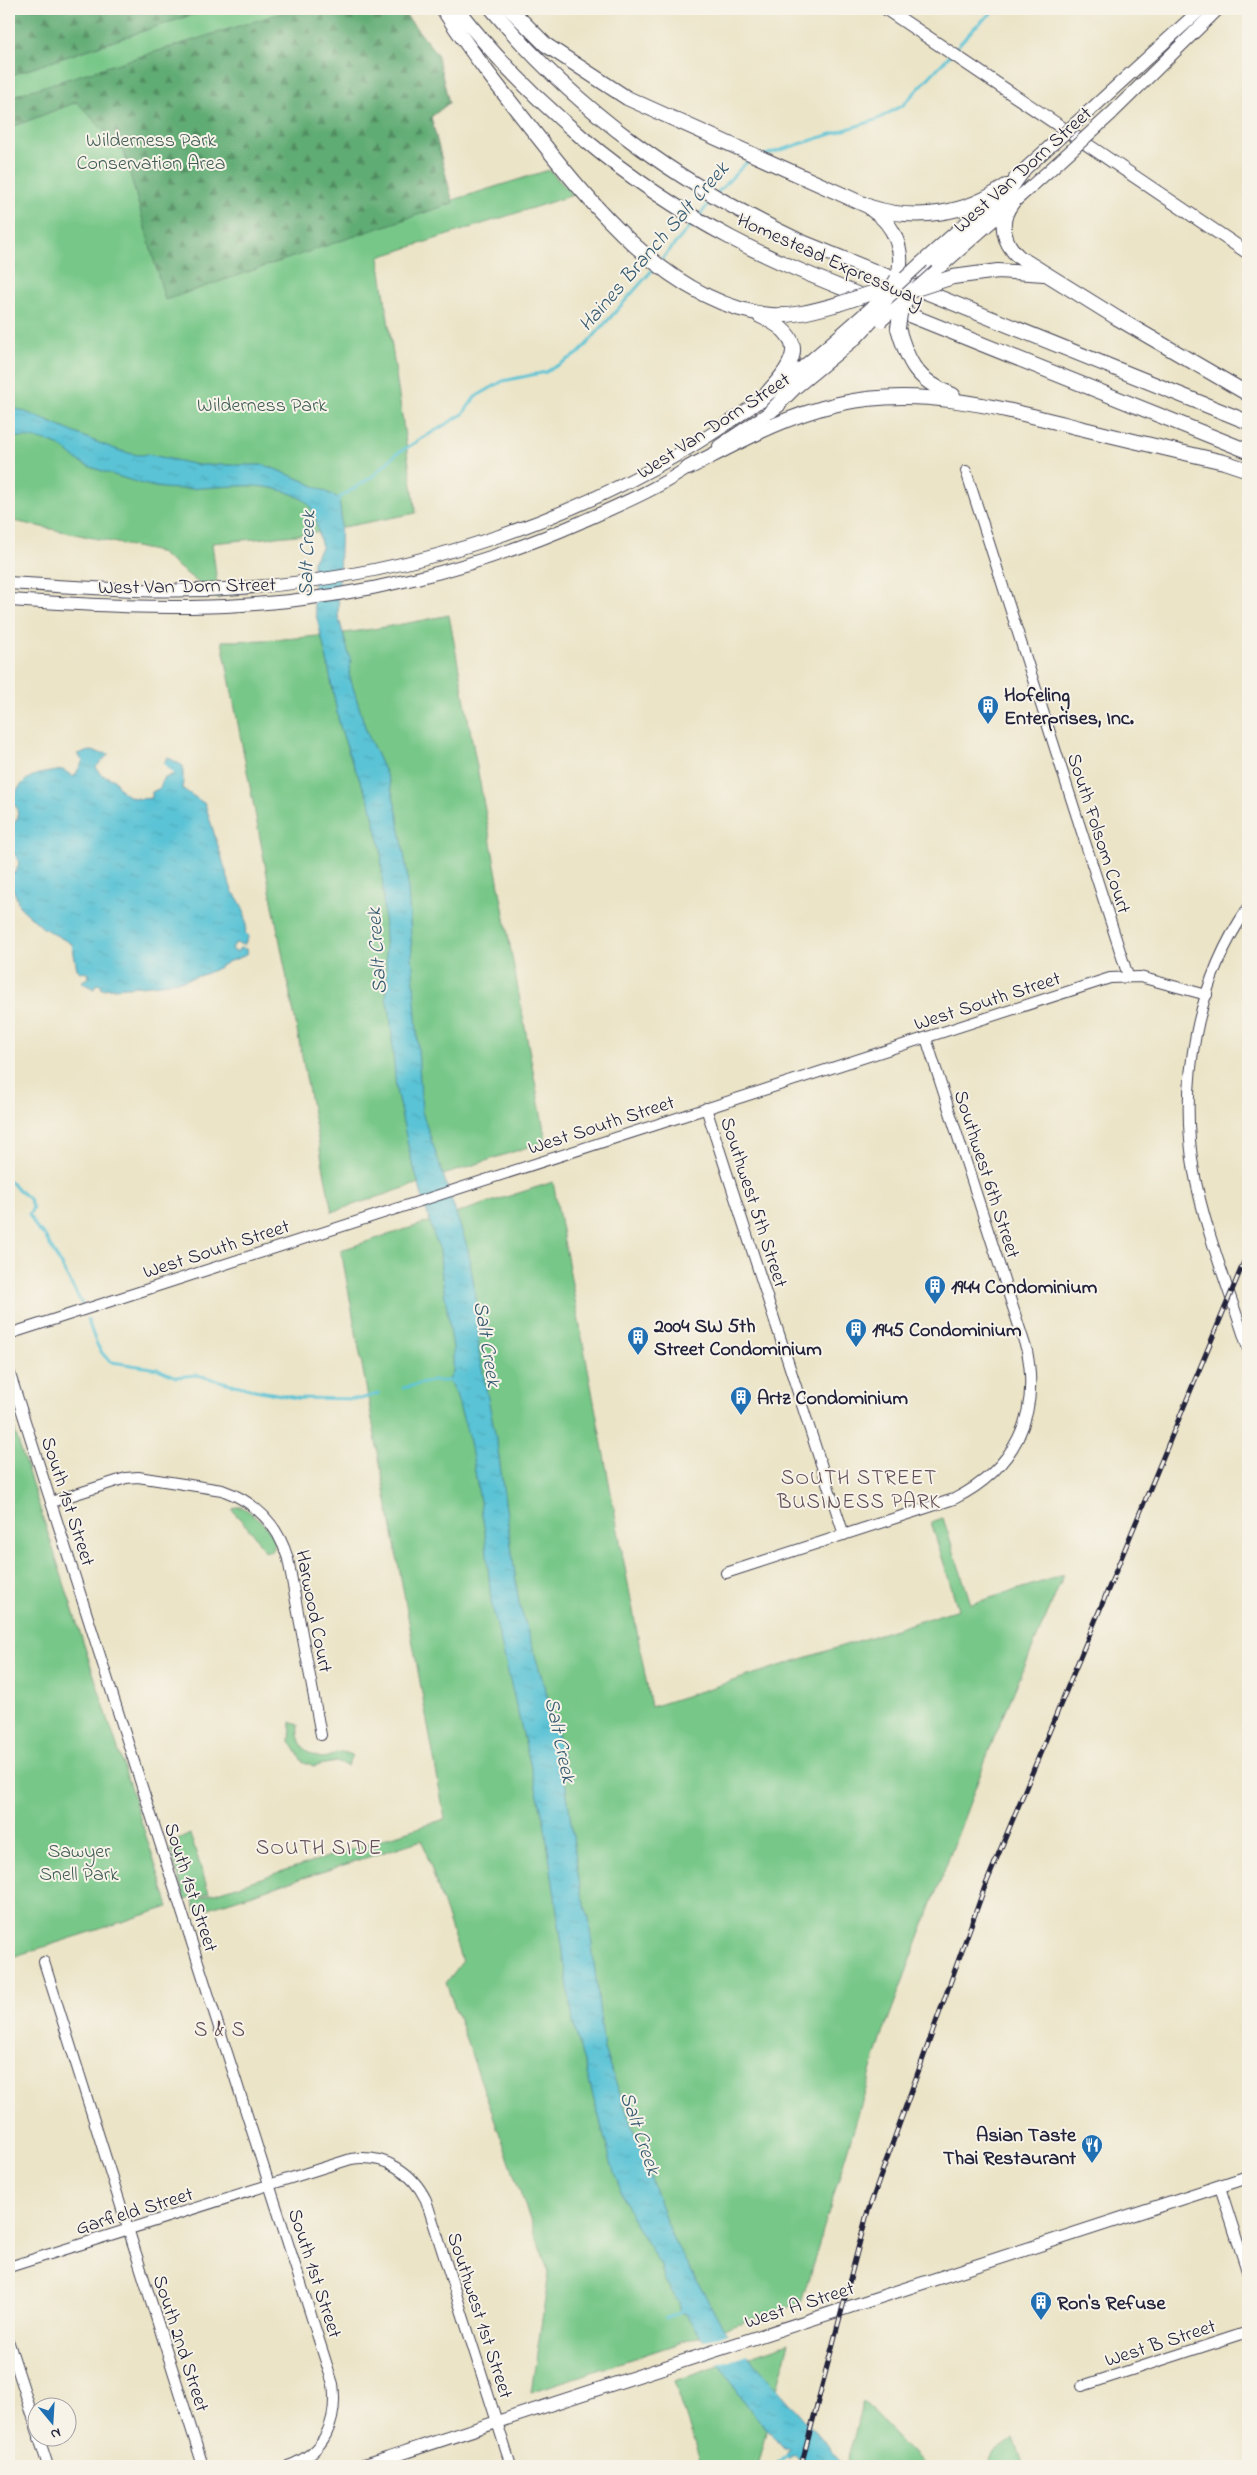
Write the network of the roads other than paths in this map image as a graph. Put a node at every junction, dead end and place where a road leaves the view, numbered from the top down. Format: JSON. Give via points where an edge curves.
{"nodes":[{"id":1,"x":443,"y":9,"type":"edge"},
{"id":2,"x":457,"y":9,"type":"edge"},
{"id":3,"x":492,"y":9,"type":"edge"},
{"id":4,"x":510,"y":9,"type":"edge"},
{"id":5,"x":886,"y":9,"type":"edge"},
{"id":6,"x":1201,"y":9,"type":"edge"},
{"id":7,"x":1218,"y":9,"type":"edge"},
{"id":8,"x":1022,"y":172,"type":"junction"},
{"id":9,"x":1006,"y":186,"type":"junction"},
{"id":10,"x":858,"y":202,"type":"junction"},
{"id":11,"x":1012,"y":203,"type":"junction"},
{"id":12,"x":1248,"y":253,"type":"edge"},
{"id":13,"x":931,"y":268,"type":"junction"},
{"id":14,"x":1056,"y":280,"type":"junction"},
{"id":15,"x":889,"y":293,"type":"junction"},
{"id":16,"x":911,"y":293,"type":"junction"},
{"id":17,"x":736,"y":306,"type":"junction"},
{"id":18,"x":873,"y":318,"type":"junction"},
{"id":19,"x":1248,"y":394,"type":"edge"},
{"id":20,"x":760,"y":401,"type":"junction"},
{"id":21,"x":977,"y":404,"type":"junction"},
{"id":22,"x":771,"y":412,"type":"joint"},
{"id":23,"x":1248,"y":422,"type":"edge"},
{"id":24,"x":1248,"y":451,"type":"edge"},
{"id":25,"x":688,"y":468,"type":"junction"},
{"id":26,"x":1248,"y":470,"type":"edge"},
{"id":27,"x":966,"y":471,"type":"dead end"},
{"id":28,"x":9,"y":583,"type":"edge"},
{"id":29,"x":9,"y":600,"type":"edge"},
{"id":30,"x":1248,"y":908,"type":"edge"},
{"id":31,"x":1128,"y":976,"type":"junction"},
{"id":32,"x":1207,"y":995,"type":"junction"},
{"id":33,"x":926,"y":1038,"type":"junction"},
{"id":34,"x":706,"y":1108,"type":"junction"},
{"id":35,"x":9,"y":1334,"type":"edge"},
{"id":36,"x":1248,"y":1350,"type":"edge"},
{"id":37,"x":9,"y":1371,"type":"edge"},
{"id":38,"x":51,"y":1502,"type":"junction"},
{"id":39,"x":844,"y":1535,"type":"junction"},
{"id":40,"x":726,"y":1573,"type":"dead end"},
{"id":41,"x":321,"y":1735,"type":"dead end"},
{"id":42,"x":44,"y":1962,"type":"dead end"},
{"id":43,"x":1248,"y":2177,"type":"edge"},
{"id":44,"x":412,"y":2178,"type":"joint"},
{"id":45,"x":269,"y":2186,"type":"junction"},
{"id":46,"x":1220,"y":2186,"type":"junction"},
{"id":47,"x":128,"y":2230,"type":"junction"},
{"id":48,"x":9,"y":2267,"type":"edge"},
{"id":49,"x":1248,"y":2274,"type":"edge"},
{"id":50,"x":1248,"y":2332,"type":"edge"},
{"id":51,"x":9,"y":2343,"type":"edge"},
{"id":52,"x":1082,"y":2386,"type":"dead end"},
{"id":53,"x":28,"y":2402,"type":"edge"},
{"id":54,"x":497,"y":2423,"type":"junction"},
{"id":55,"x":42,"y":2448,"type":"edge"},
{"id":56,"x":48,"y":2466,"type":"edge"},
{"id":57,"x":203,"y":2466,"type":"edge"},
{"id":58,"x":288,"y":2466,"type":"edge"},
{"id":59,"x":362,"y":2466,"type":"edge"},
{"id":60,"x":511,"y":2466,"type":"edge"}],
"edges":[{"from":1,"to":17,"type":"highway","via":[[493,80],[611,225],[675,276],[712,297]]},
{"from":2,"to":24,"type":"highway","name":"Homestead Expressway","via":[[495,54],[596,148],[661,196],[729,237],[795,269]]},
{"from":3,"to":23,"type":"highway","name":"Homestead Expressway","via":[[525,46],[588,106],[645,152],[756,220],[802,242]]},
{"from":4,"to":10,"type":"highway","via":[[546,45],[627,98]]},
{"from":5,"to":12,"type":"main road"},
{"from":6,"to":8,"type":"main road","name":"West Van Dorn Street","bridge":true},
{"from":7,"to":11,"type":"main road","name":"West Van Dorn Street","bridge":true,"via":[[1111,114]]},
{"from":8,"to":9,"type":"main road","name":"West Van Dorn Street"},
{"from":8,"to":13,"type":"highway","via":[[1006,195]]},
{"from":9,"to":10,"type":"highway","via":[[984,200],[940,213],[906,214],[875,209]]},
{"from":9,"to":13,"type":"main road","name":"West Van Dorn Street"},
{"from":10,"to":15,"type":"highway","via":[[883,218],[896,239],[900,253],[899,273]]},
{"from":11,"to":13,"type":"main road","name":"West Van Dorn Street"},
{"from":11,"to":14,"type":"highway","via":[[1004,224],[1011,248],[1019,257]]},
{"from":13,"to":15,"type":"highway"},
{"from":13,"to":16,"type":"highway","bridge":true},
{"from":14,"to":16,"type":"highway","bridge":true,"via":[[1041,274],[998,270],[953,277]]},
{"from":14,"to":19,"type":"highway"},
{"from":15,"to":16,"type":"highway"},
{"from":15,"to":17,"type":"highway","bridge":true,"via":[[788,316]]},
{"from":15,"to":18,"type":"highway","bridge":true},
{"from":16,"to":18,"type":"main road","name":"West Van Dorn Street","bridge":true},
{"from":16,"to":21,"type":"highway","bridge":true,"via":[[900,314],[898,328],[906,354],[919,375],[939,389]]},
{"from":17,"to":20,"type":"highway","via":[[781,327],[791,342],[789,368]]},
{"from":18,"to":20,"type":"main road","name":"West Van Dorn Street"},
{"from":18,"to":22,"type":"highway"},
{"from":20,"to":28,"type":"main road","name":"West Van Dorn Street","via":[[699,442],[612,489],[518,529],[401,565],[314,581],[241,588],[147,590]]},
{"from":21,"to":25,"type":"highway","via":[[912,396],[839,403],[788,418]]},
{"from":21,"to":26,"type":"highway"},
{"from":22,"to":25,"type":"main road","name":"West Van Dorn Street"},
{"from":25,"to":29,"type":"main road","name":"West Van Dorn Street","via":[[624,502],[551,534],[471,563],[396,583],[302,600],[243,605],[145,608]]},
{"from":27,"to":31,"type":"street","name":"South Folsom Court"},
{"from":30,"to":32,"type":"street","via":[[1228,942]]},
{"from":31,"to":32,"type":"street","name":"West South Street"},
{"from":31,"to":33,"type":"street","name":"West South Street","via":[[1110,978]]},
{"from":32,"to":36,"type":"street","via":[[1193,1051],[1190,1141],[1202,1204]]},
{"from":33,"to":34,"type":"street","name":"West South Street"},
{"from":33,"to":39,"type":"street","name":"Southwest 6th Street","via":[[1027,1351],[1030,1403],[1019,1437],[998,1469],[969,1491],[954,1499]]},
{"from":34,"to":35,"type":"street","name":"West South Street"},
{"from":34,"to":39,"type":"street","name":"Southwest 5th Street"},
{"from":37,"to":38,"type":"street","name":"South 1st Street"},
{"from":38,"to":41,"type":"street","name":"Harwood Court","via":[[138,1477],[222,1490],[258,1509],[279,1534],[288,1559]]},
{"from":38,"to":45,"type":"street","name":"South 1st Street"},
{"from":39,"to":40,"type":"street","name":"Southwest 6th Street"},
{"from":42,"to":47,"type":"street","name":"South 2nd Street"},
{"from":43,"to":46,"type":"main road","name":"West A Street"},
{"from":44,"to":45,"type":"street","name":"Garfield Street","via":[[387,2163],[358,2158]]},
{"from":44,"to":54,"type":"street","name":"Southwest 1st Street","via":[[429,2208]]},
{"from":45,"to":47,"type":"street","name":"Garfield Street"},
{"from":45,"to":58,"type":"street","name":"South 1st Street","via":[[333,2384],[335,2400],[329,2431],[320,2445],[309,2456]]},
{"from":46,"to":49,"type":"street"},
{"from":46,"to":54,"type":"main road","name":"West A Street"},
{"from":47,"to":48,"type":"street","name":"Garfield Street"},
{"from":47,"to":57,"type":"street","name":"South 2nd Street"},
{"from":50,"to":52,"type":"street","name":"West B Street"},
{"from":51,"to":53,"type":"street"},
{"from":54,"to":59,"type":"main road","name":"West A Street"},
{"from":54,"to":60,"type":"street","name":"Southwest 1st Street"},
{"from":55,"to":56,"type":"street"}]}
